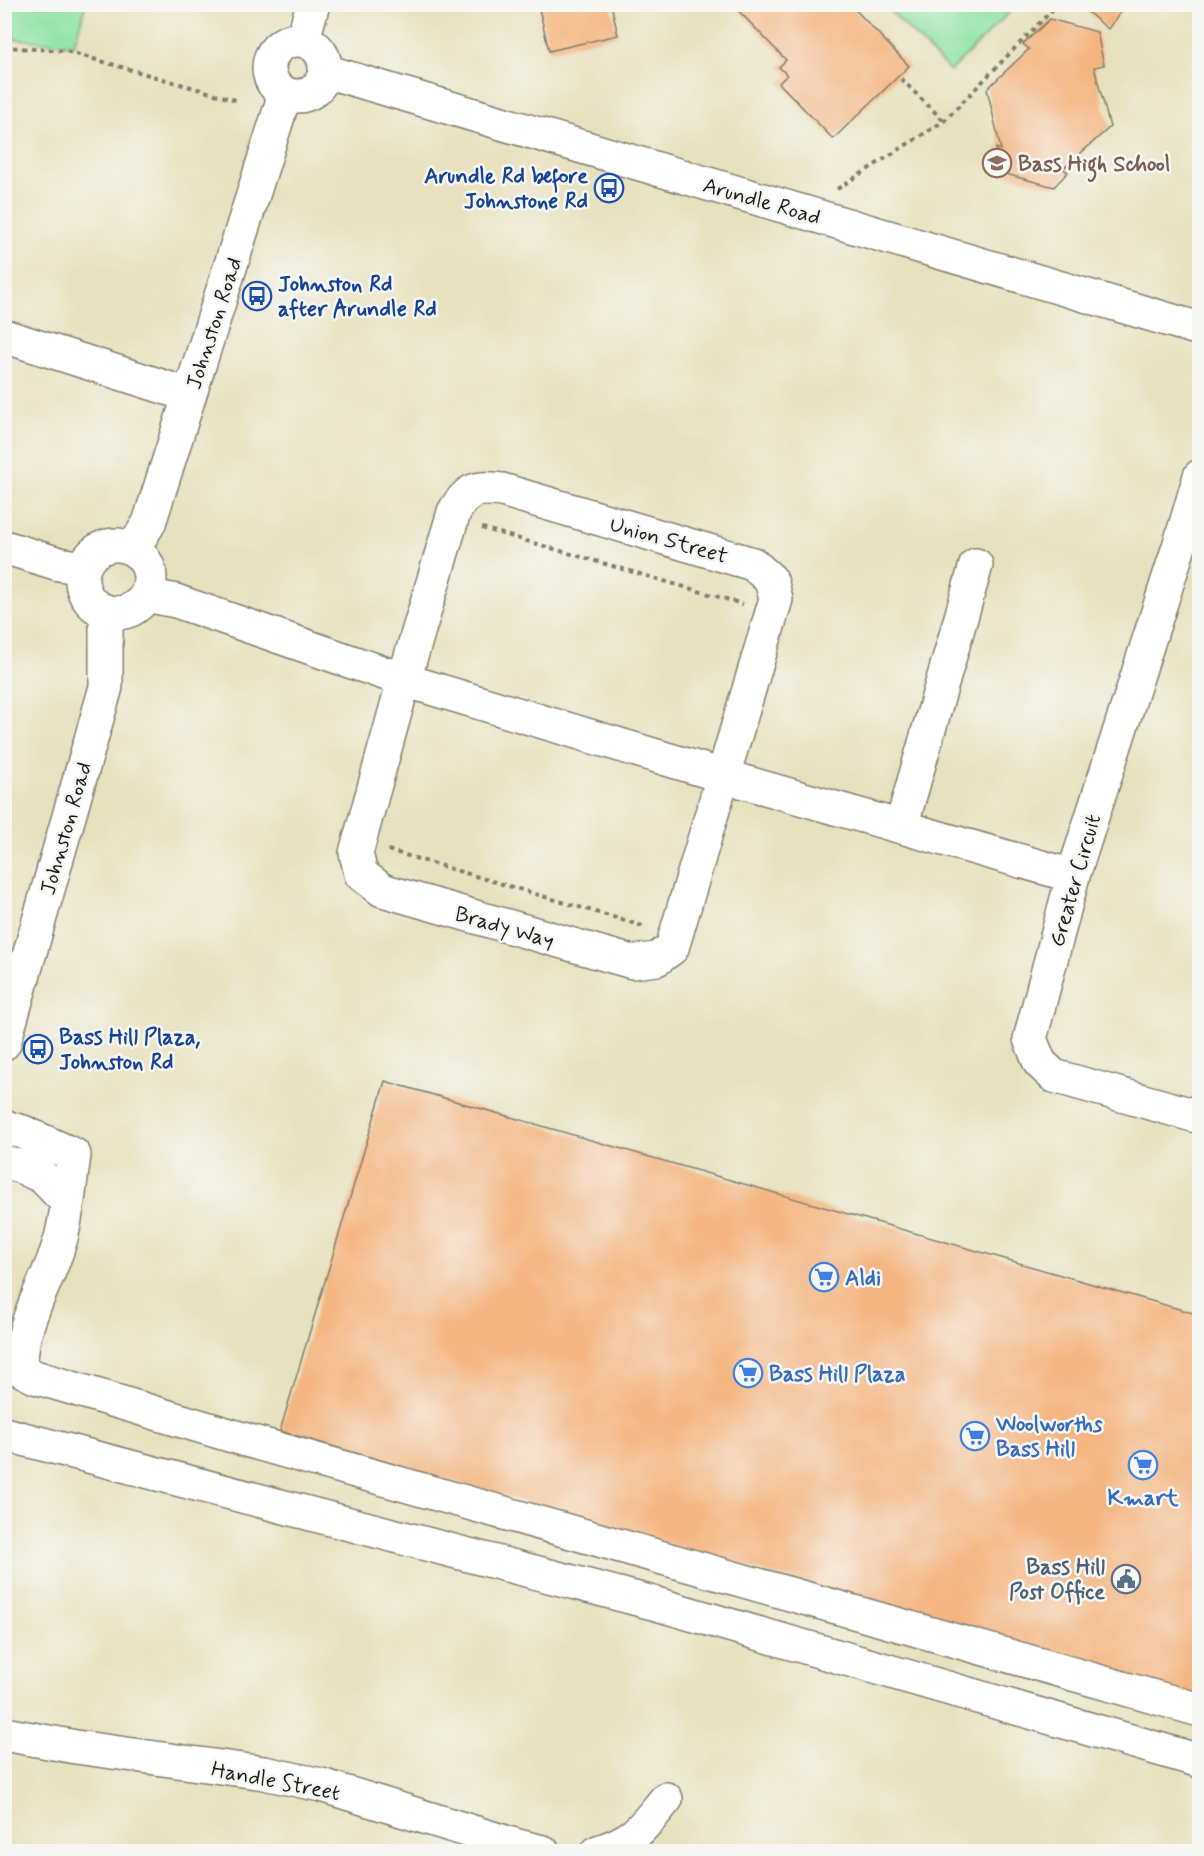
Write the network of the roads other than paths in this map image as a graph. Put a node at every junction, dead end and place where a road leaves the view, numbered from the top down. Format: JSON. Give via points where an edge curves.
{"nodes":[{"id":1,"x":313,"y":4,"type":"edge"},
{"id":2,"x":303,"y":39,"type":"junction"},
{"id":3,"x":326,"y":71,"type":"junction"},
{"id":4,"x":285,"y":94,"type":"junction"},
{"id":5,"x":1200,"y":329,"type":"edge"},
{"id":6,"x":4,"y":336,"type":"edge"},
{"id":7,"x":189,"y":395,"type":"junction"},
{"id":8,"x":1200,"y":476,"type":"edge"},
{"id":9,"x":1191,"y":537,"type":"edge"},
{"id":10,"x":4,"y":547,"type":"edge"},
{"id":11,"x":133,"y":549,"type":"junction"},
{"id":12,"x":976,"y":565,"type":"dead end"},
{"id":13,"x":84,"y":568,"type":"junction"},
{"id":14,"x":147,"y":595,"type":"junction"},
{"id":15,"x":106,"y":611,"type":"junction"},
{"id":16,"x":404,"y":680,"type":"junction"},
{"id":17,"x":723,"y":776,"type":"junction"},
{"id":18,"x":901,"y":827,"type":"junction"},
{"id":19,"x":1073,"y":876,"type":"junction"},
{"id":20,"x":4,"y":1043,"type":"edge"},
{"id":21,"x":1200,"y":1117,"type":"edge"},
{"id":22,"x":4,"y":1127,"type":"edge"},
{"id":23,"x":4,"y":1162,"type":"edge"},
{"id":24,"x":67,"y":1202,"type":"junction"},
{"id":25,"x":4,"y":1434,"type":"edge"},
{"id":26,"x":1200,"y":1710,"type":"edge"},
{"id":27,"x":4,"y":1734,"type":"edge"},
{"id":28,"x":1200,"y":1761,"type":"edge"},
{"id":29,"x":666,"y":1799,"type":"dead end"},
{"id":30,"x":543,"y":1851,"type":"edge"},
{"id":31,"x":598,"y":1851,"type":"edge"}],
"edges":[{"from":1,"to":2,"type":"street"},
{"from":2,"to":3,"type":"street","via":[[319,49]]},
{"from":2,"to":4,"type":"street","via":[[285,42],[271,57],[271,80]]},
{"from":3,"to":4,"type":"street","via":[[317,89],[298,96]]},
{"from":3,"to":5,"type":"street","name":"Arundle Road"},
{"from":4,"to":7,"type":"street","name":"Johnston Road"},
{"from":6,"to":7,"type":"street"},
{"from":7,"to":11,"type":"street","name":"Johnston Road","via":[[149,523]]},
{"from":8,"to":9,"type":"street","name":"Greater Circuit"},
{"from":9,"to":19,"type":"street","name":"Greater Circuit"},
{"from":10,"to":13,"type":"street"},
{"from":11,"to":13,"type":"street","via":[[110,545],[90,557]]},
{"from":11,"to":14,"type":"street","via":[[147,565]]},
{"from":12,"to":18,"type":"street"},
{"from":13,"to":15,"type":"street","via":[[83,584],[88,597]]},
{"from":14,"to":15,"type":"street","via":[[128,611]]},
{"from":14,"to":16,"type":"street","via":[[176,601]]},
{"from":15,"to":20,"type":"street","name":"Johnston Road","via":[[106,687]]},
{"from":16,"to":17,"type":"street"},
{"from":16,"to":17,"type":"street","name":"Brady Way","via":[[356,853],[361,874],[382,890],[632,962],[657,959],[672,948]]},
{"from":16,"to":17,"type":"street","name":"Union Street","via":[[452,519],[463,496],[482,488],[753,564],[771,580],[776,599]]},
{"from":17,"to":18,"type":"street"},
{"from":18,"to":19,"type":"street"},
{"from":19,"to":21,"type":"street","name":"Greater Circuit","via":[[1030,1039],[1040,1064],[1054,1076]]},
{"from":22,"to":24,"type":"street","via":[[74,1155]]},
{"from":23,"to":24,"type":"street","via":[[43,1177]]},
{"from":24,"to":26,"type":"street","via":[[61,1238],[29,1316],[21,1352],[21,1370],[35,1377],[268,1447]]},
{"from":25,"to":28,"type":"street","via":[[653,1603]]},
{"from":27,"to":30,"type":"street","name":"Handle Street","via":[[321,1785]]},
{"from":29,"to":31,"type":"street","via":[[635,1836]]}]}
